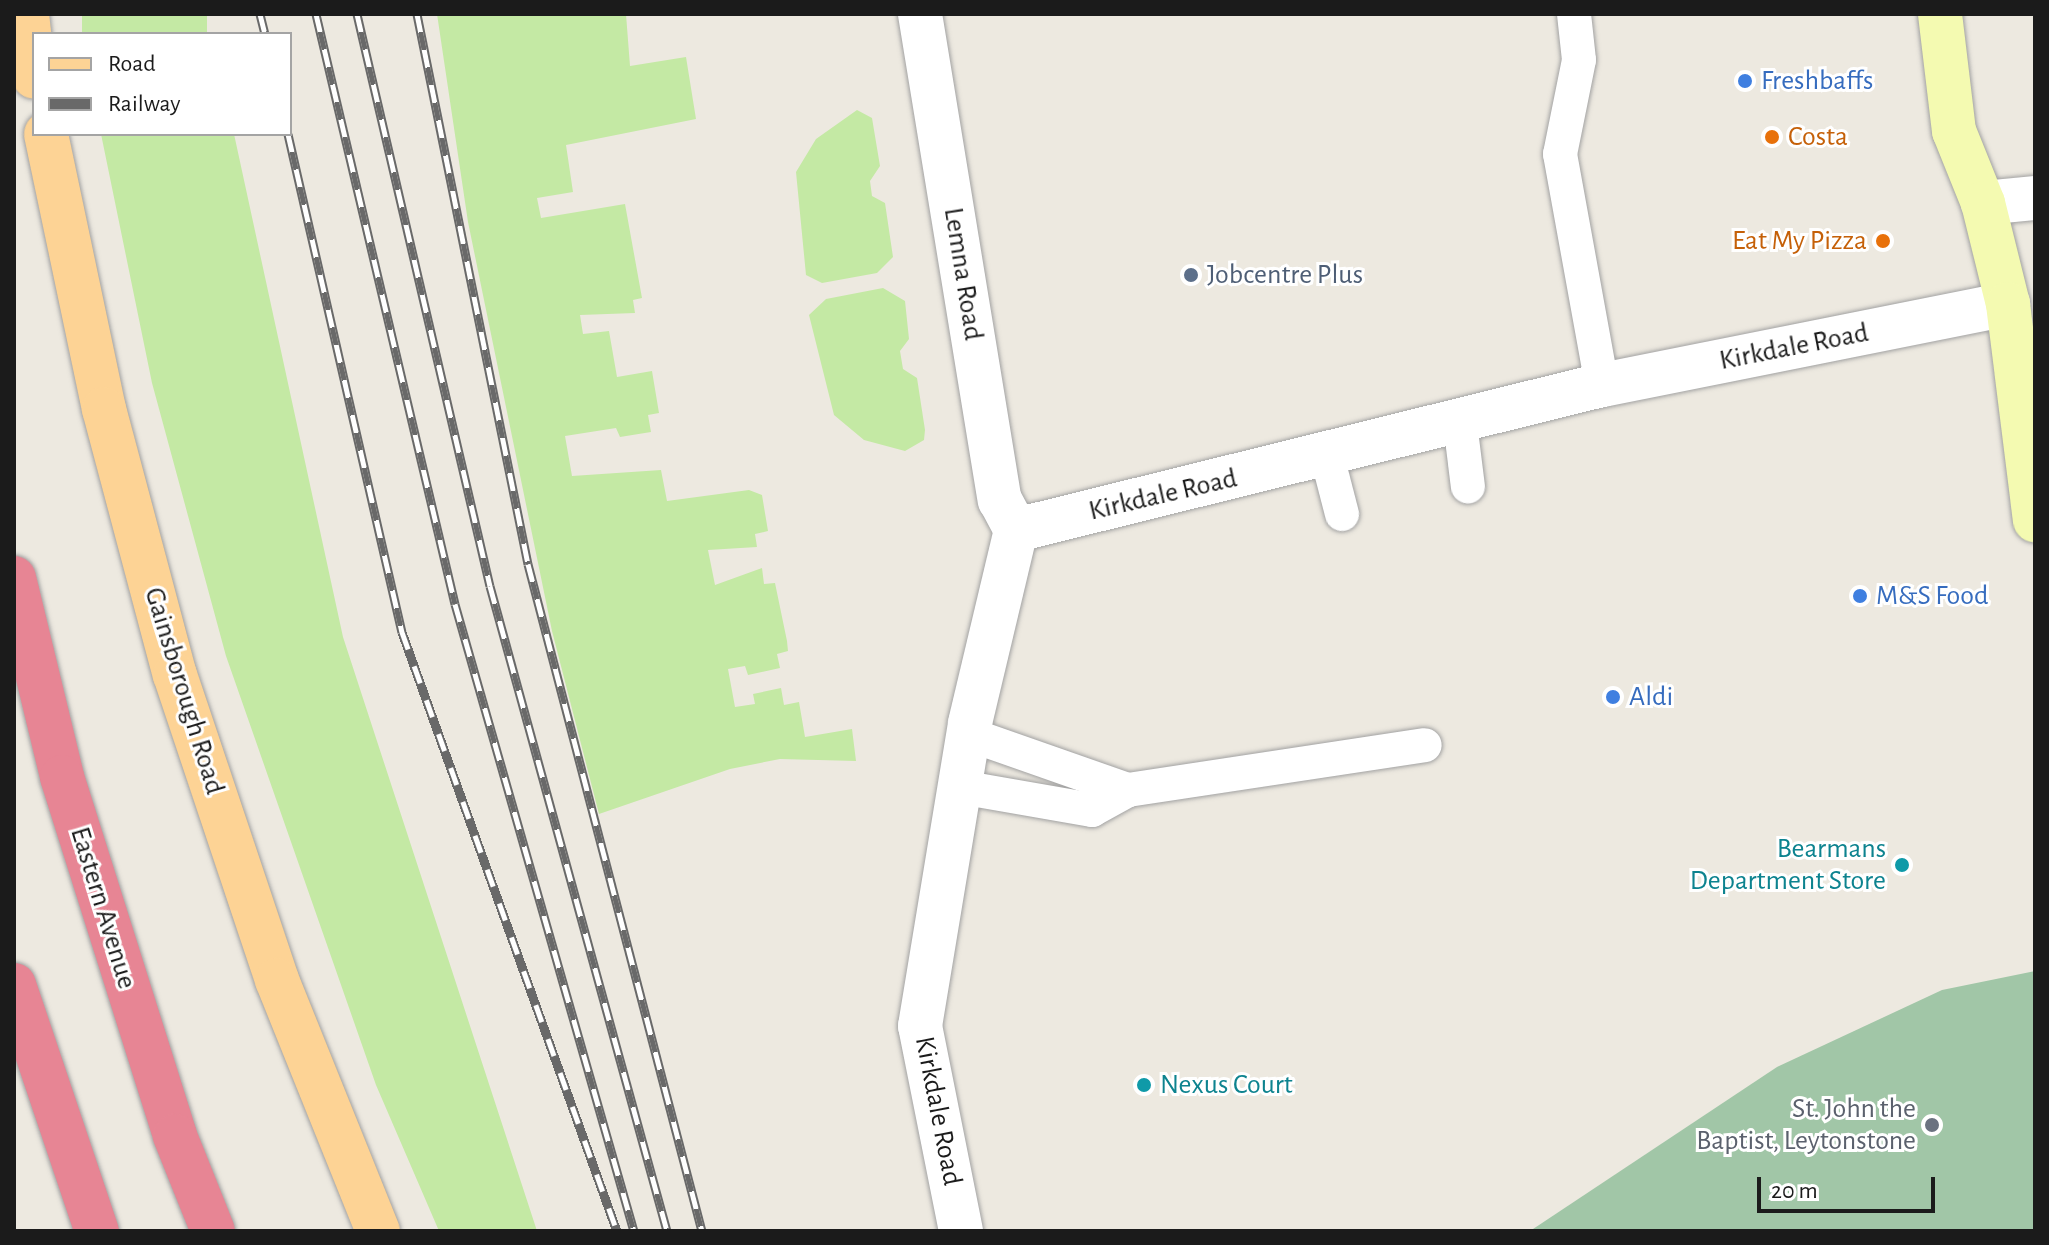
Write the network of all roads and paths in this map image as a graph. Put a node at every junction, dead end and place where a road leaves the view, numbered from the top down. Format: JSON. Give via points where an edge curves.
{"nodes":[{"id":1,"x":27,"y":14,"type":"edge"},
{"id":2,"x":920,"y":14,"type":"edge"},
{"id":3,"x":1574,"y":14,"type":"edge"},
{"id":4,"x":1940,"y":14,"type":"edge"},
{"id":5,"x":32,"y":59,"type":"edge"},
{"id":6,"x":46,"y":136,"type":"edge"},
{"id":7,"x":2035,"y":198,"type":"edge"},
{"id":8,"x":1983,"y":203,"type":"junction"},
{"id":9,"x":2008,"y":304,"type":"junction"},
{"id":10,"x":1602,"y":385,"type":"junction"},
{"id":11,"x":1460,"y":423,"type":"junction"},
{"id":12,"x":1327,"y":456,"type":"junction"},
{"id":13,"x":1468,"y":487,"type":"dead end"},
{"id":14,"x":1342,"y":514,"type":"dead end"},
{"id":15,"x":2035,"y":520,"type":"edge"},
{"id":16,"x":1016,"y":530,"type":"junction"},
{"id":17,"x":14,"y":578,"type":"edge"},
{"id":18,"x":968,"y":734,"type":"junction"},
{"id":19,"x":1425,"y":745,"type":"dead end"},
{"id":20,"x":960,"y":787,"type":"junction"},
{"id":21,"x":1128,"y":790,"type":"junction"},
{"id":22,"x":14,"y":985,"type":"edge"},
{"id":23,"x":97,"y":1231,"type":"edge"},
{"id":24,"x":213,"y":1231,"type":"edge"},
{"id":25,"x":378,"y":1231,"type":"edge"},
{"id":26,"x":961,"y":1231,"type":"edge"}],
"edges":[{"from":1,"to":5,"type":"main road"},
{"from":2,"to":16,"type":"street","name":"Lemna Road","via":[[1000,500]]},
{"from":3,"to":10,"type":"lane","via":[[1579,60],[1560,154]]},
{"from":4,"to":8,"type":"street","via":[[1954,131]]},
{"from":6,"to":25,"type":"main road","name":"Gainsborough Road","via":[[104,409],[175,675],[277,980]]},
{"from":7,"to":8,"type":"street"},
{"from":8,"to":9,"type":"street"},
{"from":9,"to":10,"type":"street","name":"Kirkdale Road"},
{"from":9,"to":15,"type":"street"},
{"from":10,"to":11,"type":"street","name":"Kirkdale Road"},
{"from":11,"to":12,"type":"street","name":"Kirkdale Road"},
{"from":11,"to":13,"type":"lane"},
{"from":12,"to":14,"type":"lane"},
{"from":12,"to":16,"type":"street","name":"Kirkdale Road"},
{"from":16,"to":18,"type":"street","name":"Kirkdale Road"},
{"from":17,"to":24,"type":"highway","name":"Eastern Avenue","via":[[62,777],[175,1136]]},
{"from":18,"to":20,"type":"street","name":"Kirkdale Road"},
{"from":18,"to":21,"type":"lane"},
{"from":19,"to":21,"type":"lane"},
{"from":20,"to":21,"type":"lane","via":[[1092,810]]},
{"from":20,"to":26,"type":"street","name":"Kirkdale Road","via":[[920,1026]]},
{"from":22,"to":23,"type":"highway"}]}
